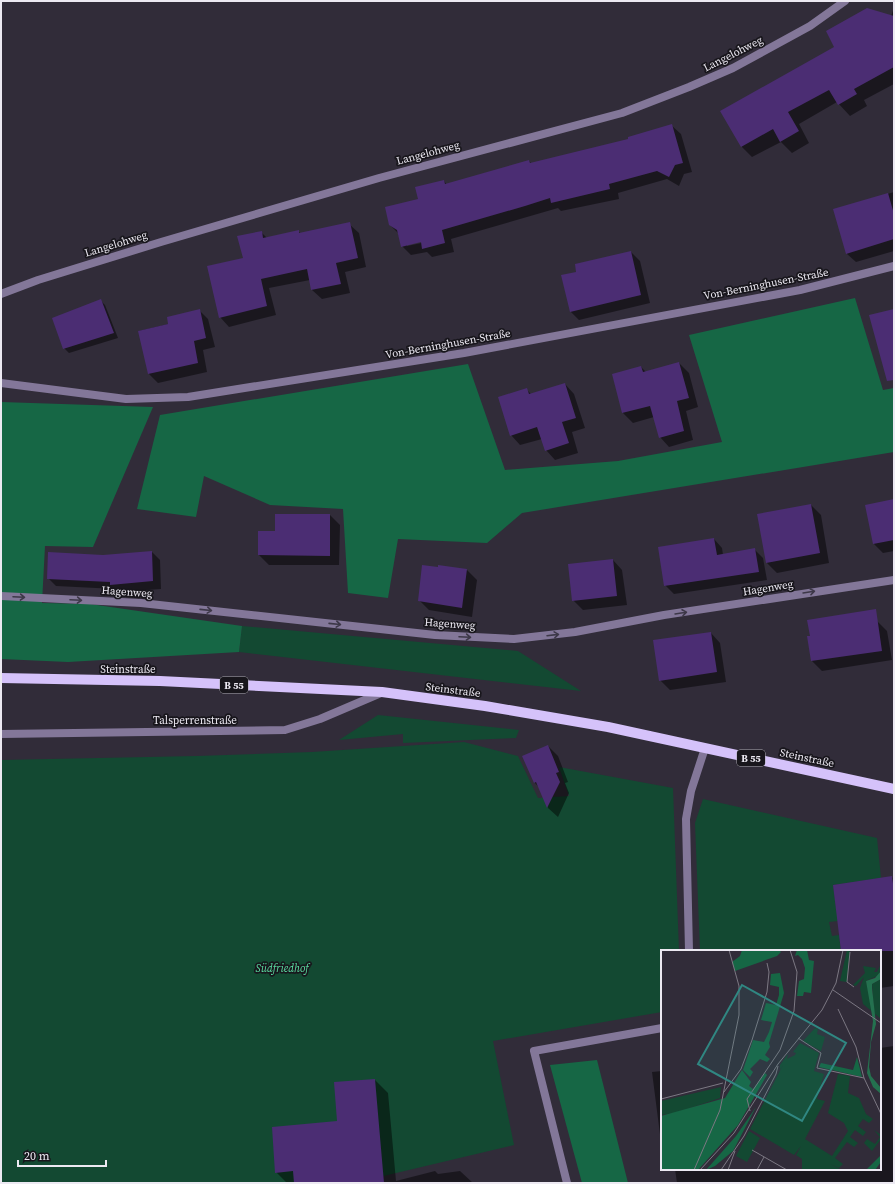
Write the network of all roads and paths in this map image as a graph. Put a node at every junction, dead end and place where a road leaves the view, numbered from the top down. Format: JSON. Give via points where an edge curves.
{"nodes":[{"id":1,"x":845,"y":1,"type":"edge"},
{"id":2,"x":894,"y":266,"type":"edge"},
{"id":3,"x":1,"y":294,"type":"edge"},
{"id":4,"x":1,"y":383,"type":"edge"},
{"id":5,"x":894,"y":580,"type":"edge"},
{"id":6,"x":1,"y":596,"type":"edge"},
{"id":7,"x":1,"y":678,"type":"edge"},
{"id":8,"x":382,"y":692,"type":"junction"},
{"id":9,"x":1,"y":734,"type":"edge"},
{"id":10,"x":705,"y":748,"type":"junction"},
{"id":11,"x":894,"y":789,"type":"edge"},
{"id":12,"x":690,"y":950,"type":"edge"},
{"id":13,"x":661,"y":1028,"type":"edge"},
{"id":14,"x":567,"y":1183,"type":"edge"}],
"edges":[{"from":1,"to":3,"type":"street","name":"Langelohweg","via":[[810,26],[732,68],[622,113],[379,178],[154,244]]},
{"from":2,"to":4,"type":"street","name":"Von-Berninghusen-Straße","via":[[800,290],[464,353],[188,397],[126,399]]},
{"from":6,"to":5,"type":"street","name":"Hagenweg","one_way":true,"via":[[141,603],[436,635],[514,639],[575,632]]},
{"from":7,"to":8,"type":"main road","name":"Steinstraße","number":"B 55","via":[[160,681]]},
{"from":8,"to":9,"type":"street","name":"Talsperrenstraße","via":[[320,719],[285,730]]},
{"from":8,"to":10,"type":"main road","name":"Steinstraße","number":"B 55","via":[[526,712]]},
{"from":10,"to":11,"type":"main road","name":"Steinstraße","number":"B 55"},
{"from":10,"to":12,"type":"street","via":[[691,791],[686,819]]},
{"from":13,"to":14,"type":"street","via":[[534,1051]]}]}
